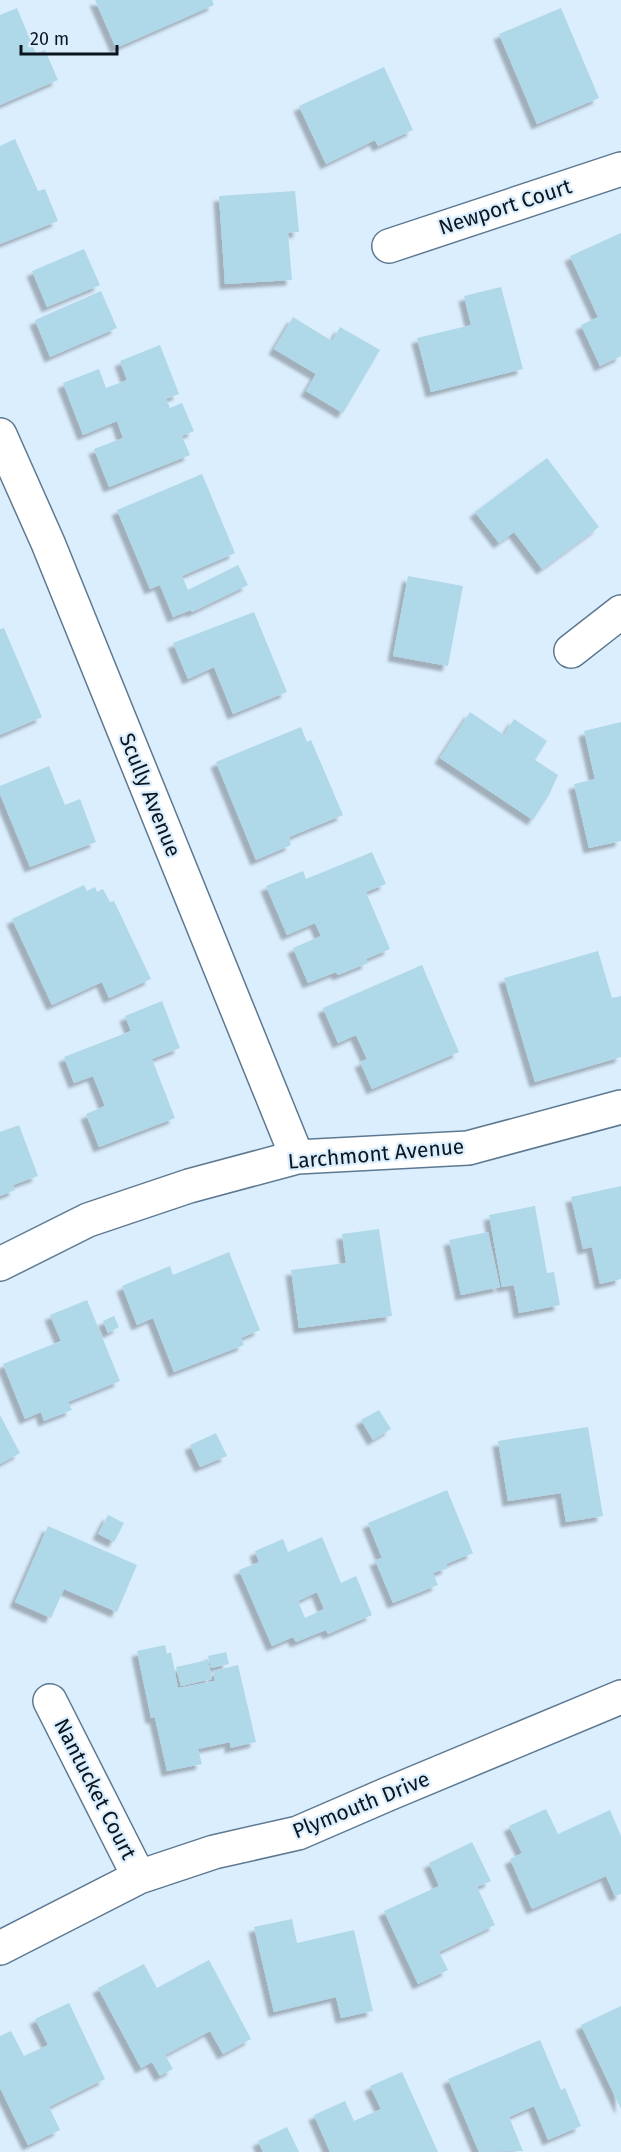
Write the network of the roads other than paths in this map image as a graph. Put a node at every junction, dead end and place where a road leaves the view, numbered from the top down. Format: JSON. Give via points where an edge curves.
{"nodes":[{"id":1,"x":621,"y":169,"type":"edge"},
{"id":2,"x":389,"y":246,"type":"dead end"},
{"id":3,"x":0,"y":435,"type":"edge"},
{"id":4,"x":621,"y":612,"type":"edge"},
{"id":5,"x":571,"y":651,"type":"dead end"},
{"id":6,"x":621,"y":1107,"type":"edge"},
{"id":7,"x":297,"y":1157,"type":"junction"},
{"id":8,"x":0,"y":1264,"type":"edge"},
{"id":9,"x":621,"y":1697,"type":"edge"},
{"id":10,"x":50,"y":1701,"type":"dead end"},
{"id":11,"x":139,"y":1877,"type":"junction"},
{"id":12,"x":0,"y":1948,"type":"edge"}],
"edges":[{"from":1,"to":2,"type":"street","name":"Newport Court"},
{"from":3,"to":7,"type":"street","name":"Scully Avenue"},
{"from":4,"to":5,"type":"street"},
{"from":6,"to":7,"type":"street","name":"Larchmont Avenue","via":[[468,1148]]},
{"from":7,"to":8,"type":"street","name":"Larchmont Avenue","via":[[189,1186],[88,1220]]},
{"from":9,"to":11,"type":"street","name":"Plymouth Drive","via":[[298,1833],[214,1852]]},
{"from":10,"to":11,"type":"street","name":"Nantucket Court"},
{"from":11,"to":12,"type":"street","name":"Plymouth Drive"}]}
